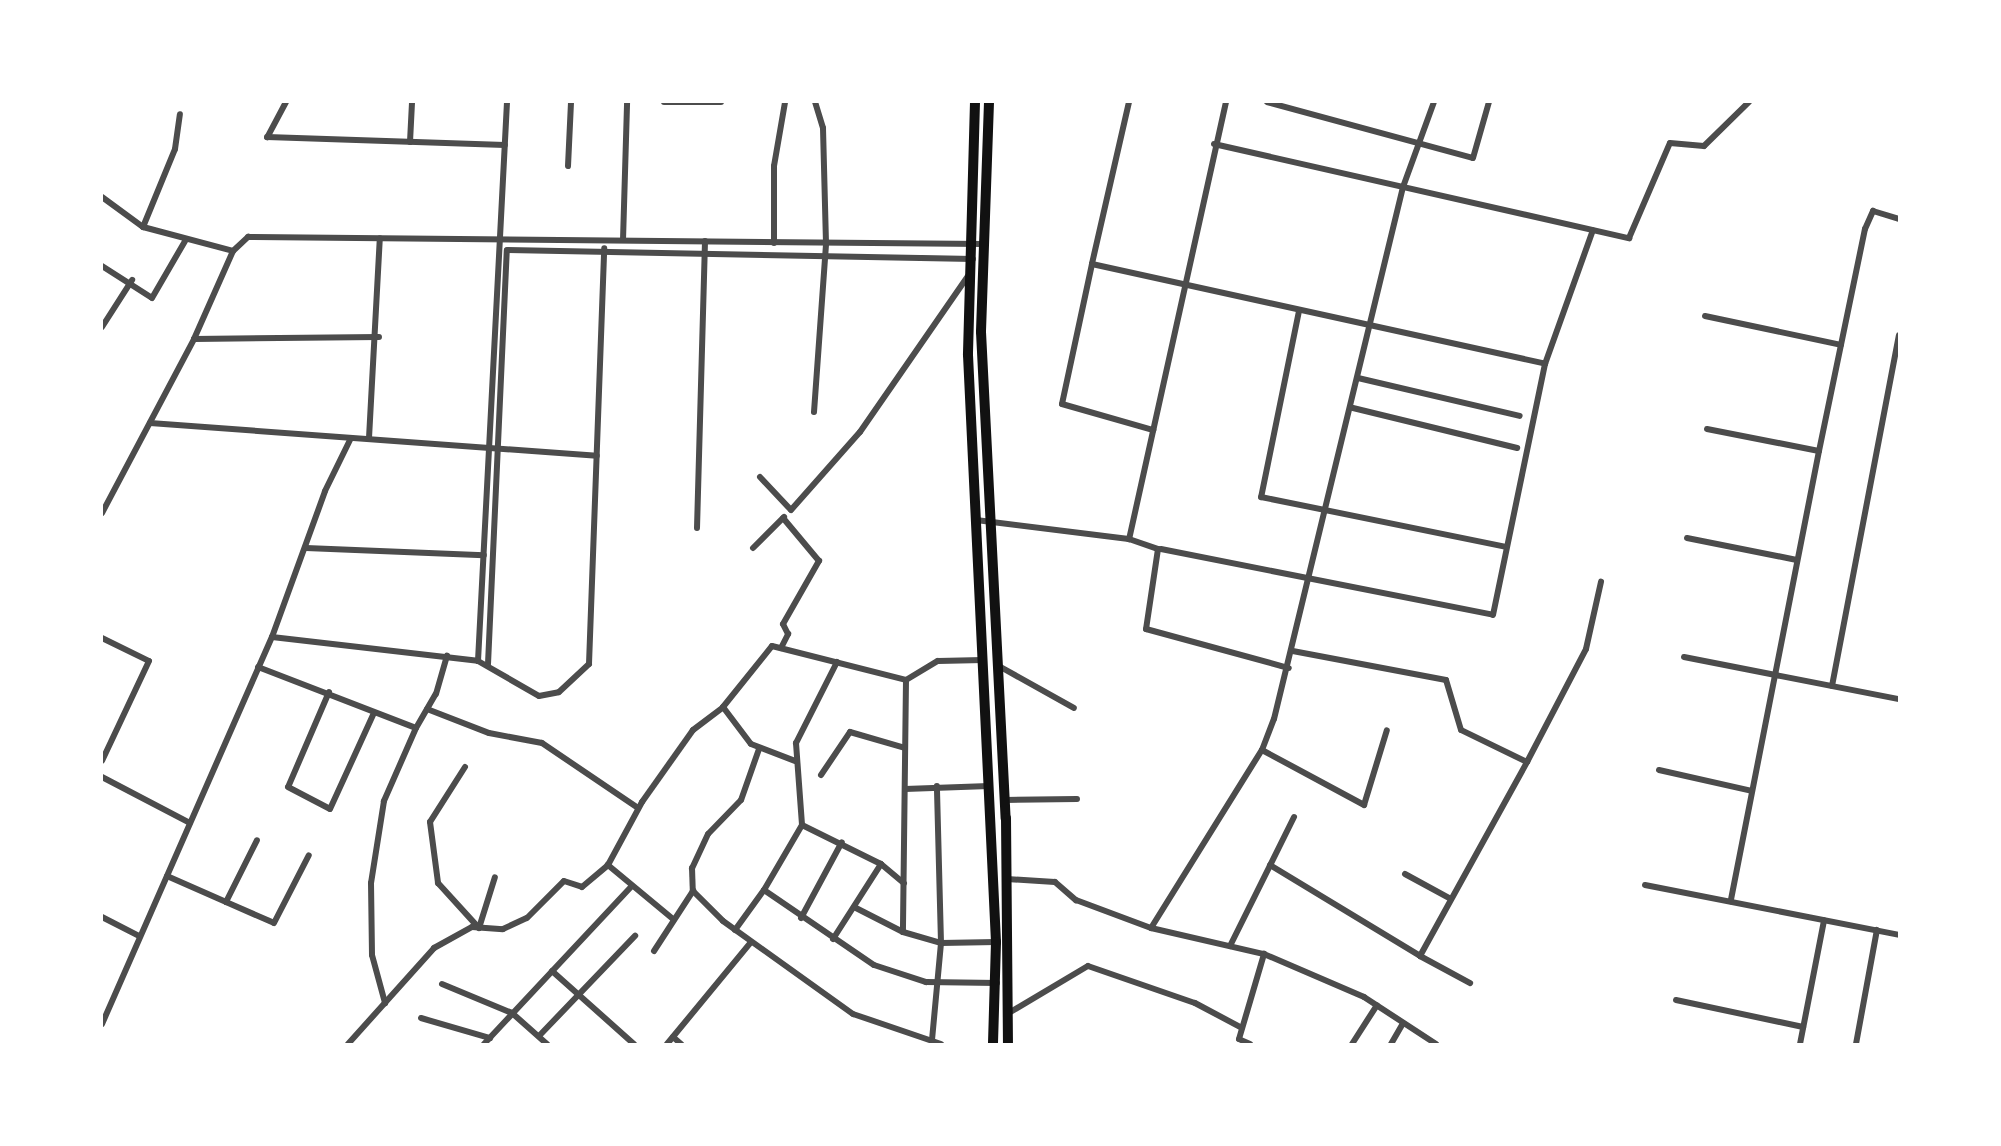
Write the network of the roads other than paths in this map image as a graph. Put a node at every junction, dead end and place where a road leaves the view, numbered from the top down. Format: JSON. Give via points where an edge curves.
{"nodes":[{"id":1,"x":285,"y":102,"type":"edge"},
{"id":2,"x":412,"y":102,"type":"edge"},
{"id":3,"x":507,"y":102,"type":"edge"},
{"id":4,"x":571,"y":102,"type":"edge"},
{"id":5,"x":628,"y":102,"type":"edge"},
{"id":6,"x":664,"y":102,"type":"edge"},
{"id":7,"x":721,"y":102,"type":"edge"},
{"id":8,"x":785,"y":102,"type":"edge"},
{"id":9,"x":815,"y":102,"type":"edge"},
{"id":10,"x":975,"y":102,"type":"edge"},
{"id":11,"x":989,"y":102,"type":"edge"},
{"id":12,"x":1129,"y":102,"type":"edge"},
{"id":13,"x":1226,"y":102,"type":"edge"},
{"id":14,"x":1267,"y":102,"type":"edge"},
{"id":15,"x":1434,"y":102,"type":"edge"},
{"id":16,"x":1489,"y":102,"type":"edge"},
{"id":17,"x":1749,"y":102,"type":"edge"},
{"id":18,"x":1293,"y":105,"type":"edge"},
{"id":19,"x":180,"y":114,"type":"dead end"},
{"id":20,"x":1418,"y":138,"type":"junction"},
{"id":21,"x":410,"y":142,"type":"junction"},
{"id":22,"x":1214,"y":144,"type":"junction"},
{"id":23,"x":505,"y":145,"type":"junction"},
{"id":24,"x":568,"y":166,"type":"dead end"},
{"id":25,"x":1404,"y":187,"type":"junction"},
{"id":26,"x":102,"y":197,"type":"edge"},
{"id":27,"x":1899,"y":219,"type":"edge"},
{"id":28,"x":143,"y":227,"type":"junction"},
{"id":29,"x":1593,"y":230,"type":"junction"},
{"id":30,"x":380,"y":238,"type":"junction"},
{"id":31,"x":604,"y":240,"type":"junction"},
{"id":32,"x":623,"y":240,"type":"junction"},
{"id":33,"x":185,"y":241,"type":"junction"},
{"id":34,"x":705,"y":241,"type":"junction"},
{"id":35,"x":499,"y":242,"type":"junction"},
{"id":36,"x":774,"y":243,"type":"junction"},
{"id":37,"x":826,"y":243,"type":"junction"},
{"id":38,"x":971,"y":243,"type":"junction"},
{"id":39,"x":983,"y":244,"type":"junction"},
{"id":40,"x":604,"y":250,"type":"junction"},
{"id":41,"x":233,"y":251,"type":"junction"},
{"id":42,"x":705,"y":253,"type":"junction"},
{"id":43,"x":825,"y":257,"type":"junction"},
{"id":44,"x":970,"y":259,"type":"junction"},
{"id":45,"x":982,"y":260,"type":"junction"},
{"id":46,"x":1092,"y":264,"type":"junction"},
{"id":47,"x":102,"y":266,"type":"edge"},
{"id":48,"x":969,"y":275,"type":"junction"},
{"id":49,"x":132,"y":280,"type":"junction"},
{"id":50,"x":1184,"y":287,"type":"junction"},
{"id":51,"x":1299,"y":312,"type":"junction"},
{"id":52,"x":1705,"y":316,"type":"dead end"},
{"id":53,"x":102,"y":327,"type":"edge"},
{"id":54,"x":1370,"y":327,"type":"junction"},
{"id":55,"x":1899,"y":335,"type":"edge"},
{"id":56,"x":379,"y":337,"type":"junction"},
{"id":57,"x":194,"y":339,"type":"junction"},
{"id":58,"x":1841,"y":345,"type":"junction"},
{"id":59,"x":1545,"y":364,"type":"junction"},
{"id":60,"x":1358,"y":378,"type":"junction"},
{"id":61,"x":1353,"y":408,"type":"junction"},
{"id":62,"x":814,"y":412,"type":"dead end"},
{"id":63,"x":1520,"y":416,"type":"dead end"},
{"id":64,"x":150,"y":423,"type":"junction"},
{"id":65,"x":1707,"y":429,"type":"dead end"},
{"id":66,"x":1153,"y":430,"type":"junction"},
{"id":67,"x":351,"y":438,"type":"junction"},
{"id":68,"x":369,"y":438,"type":"junction"},
{"id":69,"x":489,"y":447,"type":"junction"},
{"id":70,"x":1517,"y":448,"type":"dead end"},
{"id":71,"x":499,"y":449,"type":"junction"},
{"id":72,"x":1819,"y":451,"type":"junction"},
{"id":73,"x":597,"y":456,"type":"junction"},
{"id":74,"x":760,"y":477,"type":"dead end"},
{"id":75,"x":791,"y":510,"type":"junction"},
{"id":76,"x":1326,"y":512,"type":"junction"},
{"id":77,"x":102,"y":513,"type":"edge"},
{"id":78,"x":783,"y":518,"type":"junction"},
{"id":79,"x":976,"y":520,"type":"junction"},
{"id":80,"x":990,"y":523,"type":"junction"},
{"id":81,"x":697,"y":528,"type":"dead end"},
{"id":82,"x":1687,"y":538,"type":"dead end"},
{"id":83,"x":1129,"y":539,"type":"junction"},
{"id":84,"x":1506,"y":547,"type":"junction"},
{"id":85,"x":306,"y":548,"type":"junction"},
{"id":86,"x":753,"y":548,"type":"dead end"},
{"id":87,"x":1161,"y":549,"type":"dead end"},
{"id":88,"x":484,"y":555,"type":"junction"},
{"id":89,"x":1797,"y":560,"type":"junction"},
{"id":90,"x":1311,"y":575,"type":"junction"},
{"id":91,"x":1601,"y":582,"type":"dead end"},
{"id":92,"x":272,"y":637,"type":"junction"},
{"id":93,"x":102,"y":638,"type":"edge"},
{"id":94,"x":781,"y":648,"type":"junction"},
{"id":95,"x":1293,"y":651,"type":"junction"},
{"id":96,"x":447,"y":656,"type":"junction"},
{"id":97,"x":1685,"y":657,"type":"dead end"},
{"id":98,"x":983,"y":660,"type":"junction"},
{"id":99,"x":478,"y":661,"type":"junction"},
{"id":100,"x":837,"y":663,"type":"junction"},
{"id":101,"x":488,"y":664,"type":"junction"},
{"id":102,"x":998,"y":665,"type":"junction"},
{"id":103,"x":258,"y":667,"type":"junction"},
{"id":104,"x":1289,"y":668,"type":"junction"},
{"id":105,"x":1775,"y":674,"type":"junction"},
{"id":106,"x":906,"y":680,"type":"junction"},
{"id":107,"x":1832,"y":686,"type":"junction"},
{"id":108,"x":329,"y":692,"type":"junction"},
{"id":109,"x":1899,"y":699,"type":"edge"},
{"id":110,"x":723,"y":708,"type":"junction"},
{"id":111,"x":1074,"y":708,"type":"dead end"},
{"id":112,"x":427,"y":709,"type":"junction"},
{"id":113,"x":374,"y":713,"type":"junction"},
{"id":114,"x":415,"y":728,"type":"junction"},
{"id":115,"x":1387,"y":730,"type":"dead end"},
{"id":116,"x":102,"y":737,"type":"edge"},
{"id":117,"x":111,"y":741,"type":"junction"},
{"id":118,"x":905,"y":748,"type":"junction"},
{"id":119,"x":759,"y":749,"type":"junction"},
{"id":120,"x":1262,"y":750,"type":"junction"},
{"id":121,"x":102,"y":761,"type":"edge"},
{"id":122,"x":794,"y":761,"type":"junction"},
{"id":123,"x":1527,"y":762,"type":"junction"},
{"id":124,"x":466,"y":767,"type":"dead end"},
{"id":125,"x":1659,"y":770,"type":"dead end"},
{"id":126,"x":821,"y":775,"type":"dead end"},
{"id":127,"x":102,"y":777,"type":"edge"},
{"id":128,"x":937,"y":786,"type":"junction"},
{"id":129,"x":989,"y":786,"type":"junction"},
{"id":130,"x":905,"y":789,"type":"junction"},
{"id":131,"x":1752,"y":791,"type":"junction"},
{"id":132,"x":1077,"y":799,"type":"dead end"},
{"id":133,"x":1005,"y":800,"type":"junction"},
{"id":134,"x":638,"y":808,"type":"junction"},
{"id":135,"x":1294,"y":817,"type":"dead end"},
{"id":136,"x":190,"y":823,"type":"junction"},
{"id":137,"x":802,"y":825,"type":"junction"},
{"id":138,"x":257,"y":841,"type":"dead end"},
{"id":139,"x":842,"y":842,"type":"junction"},
{"id":140,"x":309,"y":855,"type":"dead end"},
{"id":141,"x":881,"y":864,"type":"junction"},
{"id":142,"x":608,"y":865,"type":"junction"},
{"id":143,"x":1270,"y":865,"type":"junction"},
{"id":144,"x":1405,"y":874,"type":"dead end"},
{"id":145,"x":167,"y":876,"type":"junction"},
{"id":146,"x":495,"y":877,"type":"dead end"},
{"id":147,"x":1007,"y":879,"type":"junction"},
{"id":148,"x":904,"y":883,"type":"junction"},
{"id":149,"x":1645,"y":884,"type":"dead end"},
{"id":150,"x":632,"y":886,"type":"junction"},
{"id":151,"x":764,"y":890,"type":"junction"},
{"id":152,"x":693,"y":891,"type":"junction"},
{"id":153,"x":1451,"y":899,"type":"junction"},
{"id":154,"x":1731,"y":901,"type":"junction"},
{"id":155,"x":226,"y":902,"type":"junction"},
{"id":156,"x":854,"y":906,"type":"junction"},
{"id":157,"x":102,"y":917,"type":"edge"},
{"id":158,"x":801,"y":918,"type":"junction"},
{"id":159,"x":673,"y":919,"type":"junction"},
{"id":160,"x":1824,"y":920,"type":"junction"},
{"id":161,"x":479,"y":928,"type":"junction"},
{"id":162,"x":1151,"y":928,"type":"junction"},
{"id":163,"x":735,"y":930,"type":"junction"},
{"id":164,"x":1877,"y":930,"type":"junction"},
{"id":165,"x":903,"y":932,"type":"junction"},
{"id":166,"x":1899,"y":935,"type":"edge"},
{"id":167,"x":139,"y":936,"type":"junction"},
{"id":168,"x":635,"y":936,"type":"dead end"},
{"id":169,"x":833,"y":939,"type":"junction"},
{"id":170,"x":751,"y":942,"type":"junction"},
{"id":171,"x":996,"y":942,"type":"junction"},
{"id":172,"x":941,"y":943,"type":"junction"},
{"id":173,"x":1230,"y":946,"type":"junction"},
{"id":174,"x":654,"y":951,"type":"dead end"},
{"id":175,"x":1264,"y":954,"type":"junction"},
{"id":176,"x":1420,"y":956,"type":"junction"},
{"id":177,"x":552,"y":971,"type":"junction"},
{"id":178,"x":935,"y":982,"type":"junction"},
{"id":179,"x":1470,"y":982,"type":"dead end"},
{"id":180,"x":442,"y":984,"type":"dead end"},
{"id":181,"x":997,"y":984,"type":"junction"},
{"id":182,"x":579,"y":993,"type":"junction"},
{"id":183,"x":1676,"y":1000,"type":"dead end"},
{"id":184,"x":385,"y":1003,"type":"junction"},
{"id":185,"x":1377,"y":1005,"type":"junction"},
{"id":186,"x":512,"y":1013,"type":"junction"},
{"id":187,"x":1007,"y":1014,"type":"junction"},
{"id":188,"x":421,"y":1018,"type":"dead end"},
{"id":189,"x":1403,"y":1023,"type":"junction"},
{"id":190,"x":102,"y":1024,"type":"edge"},
{"id":191,"x":1803,"y":1027,"type":"junction"},
{"id":192,"x":1242,"y":1028,"type":"junction"},
{"id":193,"x":539,"y":1036,"type":"junction"},
{"id":194,"x":673,"y":1037,"type":"junction"},
{"id":195,"x":489,"y":1038,"type":"junction"},
{"id":196,"x":932,"y":1040,"type":"junction"},
{"id":197,"x":1424,"y":1041,"type":"edge"},
{"id":198,"x":348,"y":1045,"type":"edge"},
{"id":199,"x":484,"y":1045,"type":"edge"},
{"id":200,"x":548,"y":1045,"type":"edge"},
{"id":201,"x":634,"y":1045,"type":"edge"},
{"id":202,"x":667,"y":1045,"type":"edge"},
{"id":203,"x":681,"y":1045,"type":"edge"},
{"id":204,"x":941,"y":1045,"type":"edge"},
{"id":205,"x":993,"y":1045,"type":"edge"},
{"id":206,"x":1008,"y":1045,"type":"edge"},
{"id":207,"x":1250,"y":1045,"type":"edge"},
{"id":208,"x":1352,"y":1045,"type":"edge"},
{"id":209,"x":1391,"y":1045,"type":"edge"},
{"id":210,"x":1436,"y":1045,"type":"edge"},
{"id":211,"x":1800,"y":1045,"type":"edge"},
{"id":212,"x":1856,"y":1045,"type":"edge"}],
"edges":[{"from":1,"to":21,"type":"street","via":[[267,137]]},
{"from":2,"to":21,"type":"street"},
{"from":3,"to":23,"type":"street"},
{"from":4,"to":24,"type":"street"},
{"from":5,"to":32,"type":"street"},
{"from":6,"to":7,"type":"street"},
{"from":8,"to":36,"type":"street","via":[[774,166]]},
{"from":9,"to":37,"type":"street","via":[[823,128]]},
{"from":10,"to":38,"type":"highway"},
{"from":11,"to":39,"type":"highway"},
{"from":12,"to":46,"type":"street"},
{"from":13,"to":22,"type":"street"},
{"from":14,"to":18,"type":"street"},
{"from":15,"to":20,"type":"street"},
{"from":16,"to":20,"type":"street","via":[[1473,158]]},
{"from":17,"to":29,"type":"street","via":[[1704,146],[1670,143],[1629,238]]},
{"from":18,"to":20,"type":"street"},
{"from":19,"to":28,"type":"street","via":[[175,149]]},
{"from":20,"to":25,"type":"street"},
{"from":21,"to":23,"type":"street"},
{"from":22,"to":25,"type":"street"},
{"from":22,"to":50,"type":"street"},
{"from":23,"to":35,"type":"street"},
{"from":25,"to":29,"type":"street"},
{"from":25,"to":54,"type":"street"},
{"from":26,"to":28,"type":"street"},
{"from":27,"to":58,"type":"street","via":[[1873,211]]},
{"from":28,"to":33,"type":"street"},
{"from":29,"to":59,"type":"street"},
{"from":30,"to":35,"type":"street"},
{"from":30,"to":41,"type":"street","via":[[248,237]]},
{"from":30,"to":56,"type":"street"},
{"from":31,"to":32,"type":"street"},
{"from":31,"to":35,"type":"street"},
{"from":31,"to":40,"type":"street"},
{"from":32,"to":34,"type":"street"},
{"from":33,"to":41,"type":"street"},
{"from":33,"to":49,"type":"street","via":[[152,298]]},
{"from":34,"to":36,"type":"street"},
{"from":34,"to":42,"type":"street"},
{"from":35,"to":69,"type":"street"},
{"from":36,"to":37,"type":"street"},
{"from":37,"to":38,"type":"street"},
{"from":37,"to":43,"type":"street"},
{"from":38,"to":39,"type":"street"},
{"from":38,"to":44,"type":"highway"},
{"from":39,"to":45,"type":"highway"},
{"from":40,"to":42,"type":"street"},
{"from":40,"to":71,"type":"street","via":[[507,250]]},
{"from":40,"to":73,"type":"street"},
{"from":41,"to":57,"type":"street"},
{"from":42,"to":43,"type":"street"},
{"from":42,"to":81,"type":"street"},
{"from":43,"to":44,"type":"street"},
{"from":43,"to":62,"type":"street"},
{"from":44,"to":45,"type":"street"},
{"from":44,"to":48,"type":"highway"},
{"from":45,"to":80,"type":"highway"},
{"from":46,"to":50,"type":"street"},
{"from":46,"to":66,"type":"street","via":[[1062,404]]},
{"from":47,"to":49,"type":"street"},
{"from":48,"to":75,"type":"street","via":[[860,432]]},
{"from":48,"to":79,"type":"highway"},
{"from":49,"to":53,"type":"street"},
{"from":50,"to":51,"type":"street"},
{"from":50,"to":66,"type":"street"},
{"from":51,"to":54,"type":"street"},
{"from":51,"to":76,"type":"street","via":[[1261,496]]},
{"from":52,"to":58,"type":"street"},
{"from":54,"to":59,"type":"street"},
{"from":54,"to":60,"type":"street"},
{"from":55,"to":107,"type":"street"},
{"from":56,"to":57,"type":"street"},
{"from":56,"to":68,"type":"street"},
{"from":57,"to":64,"type":"street"},
{"from":58,"to":72,"type":"street"},
{"from":59,"to":84,"type":"street"},
{"from":60,"to":61,"type":"street"},
{"from":60,"to":63,"type":"street"},
{"from":61,"to":70,"type":"street"},
{"from":61,"to":76,"type":"street"},
{"from":64,"to":67,"type":"street"},
{"from":64,"to":77,"type":"street"},
{"from":65,"to":72,"type":"street"},
{"from":66,"to":83,"type":"street"},
{"from":67,"to":68,"type":"street"},
{"from":67,"to":85,"type":"street"},
{"from":68,"to":69,"type":"street"},
{"from":69,"to":71,"type":"street"},
{"from":69,"to":88,"type":"street"},
{"from":71,"to":73,"type":"street"},
{"from":71,"to":101,"type":"street"},
{"from":72,"to":89,"type":"street"},
{"from":73,"to":101,"type":"street","via":[[589,664],[559,692],[539,696]]},
{"from":74,"to":75,"type":"street"},
{"from":75,"to":78,"type":"street"},
{"from":76,"to":84,"type":"street"},
{"from":76,"to":90,"type":"street"},
{"from":78,"to":86,"type":"street"},
{"from":78,"to":94,"type":"street","via":[[819,561],[783,624],[788,634]]},
{"from":79,"to":80,"type":"street"},
{"from":79,"to":98,"type":"highway"},
{"from":80,"to":83,"type":"street"},
{"from":80,"to":102,"type":"highway"},
{"from":82,"to":89,"type":"street"},
{"from":83,"to":104,"type":"street","via":[[1158,549],[1146,629]]},
{"from":84,"to":90,"type":"street","via":[[1493,615]]},
{"from":85,"to":88,"type":"street"},
{"from":85,"to":92,"type":"street"},
{"from":87,"to":90,"type":"street"},
{"from":88,"to":99,"type":"street"},
{"from":89,"to":105,"type":"street"},
{"from":90,"to":95,"type":"street"},
{"from":91,"to":123,"type":"street","via":[[1586,649]]},
{"from":92,"to":96,"type":"street"},
{"from":92,"to":103,"type":"street"},
{"from":93,"to":117,"type":"street","via":[[149,661]]},
{"from":94,"to":100,"type":"street"},
{"from":94,"to":110,"type":"street","via":[[772,646]]},
{"from":95,"to":104,"type":"street"},
{"from":95,"to":123,"type":"street","via":[[1446,680],[1461,730]]},
{"from":96,"to":99,"type":"street"},
{"from":96,"to":112,"type":"street"},
{"from":97,"to":105,"type":"street"},
{"from":98,"to":106,"type":"street","via":[[937,661]]},
{"from":98,"to":129,"type":"highway"},
{"from":99,"to":101,"type":"street"},
{"from":100,"to":106,"type":"street"},
{"from":100,"to":122,"type":"street","via":[[811,706]]},
{"from":102,"to":111,"type":"street"},
{"from":102,"to":133,"type":"highway"},
{"from":103,"to":108,"type":"street"},
{"from":103,"to":136,"type":"street"},
{"from":104,"to":120,"type":"street"},
{"from":105,"to":107,"type":"street"},
{"from":105,"to":131,"type":"street"},
{"from":106,"to":118,"type":"street"},
{"from":107,"to":109,"type":"street"},
{"from":108,"to":113,"type":"street"},
{"from":108,"to":113,"type":"street","via":[[288,786],[330,809]]},
{"from":110,"to":119,"type":"street"},
{"from":110,"to":134,"type":"street","via":[[693,730]]},
{"from":112,"to":114,"type":"street"},
{"from":112,"to":134,"type":"street","via":[[489,733],[542,743]]},
{"from":113,"to":114,"type":"street"},
{"from":114,"to":184,"type":"street","via":[[384,801],[371,883],[372,955]]},
{"from":115,"to":120,"type":"street","via":[[1364,804]]},
{"from":116,"to":117,"type":"street"},
{"from":117,"to":121,"type":"street"},
{"from":118,"to":126,"type":"street","via":[[849,732]]},
{"from":118,"to":130,"type":"street"},
{"from":119,"to":122,"type":"street"},
{"from":119,"to":152,"type":"street","via":[[741,800],[709,834],[692,868]]},
{"from":120,"to":162,"type":"street"},
{"from":122,"to":137,"type":"street"},
{"from":123,"to":153,"type":"street"},
{"from":124,"to":161,"type":"street","via":[[430,822],[438,883]]},
{"from":125,"to":131,"type":"street"},
{"from":127,"to":136,"type":"street"},
{"from":128,"to":129,"type":"street"},
{"from":128,"to":130,"type":"street"},
{"from":128,"to":172,"type":"street"},
{"from":129,"to":171,"type":"highway"},
{"from":130,"to":148,"type":"street"},
{"from":131,"to":154,"type":"street"},
{"from":132,"to":133,"type":"street"},
{"from":133,"to":147,"type":"highway"},
{"from":134,"to":142,"type":"street"},
{"from":135,"to":143,"type":"street"},
{"from":136,"to":145,"type":"street"},
{"from":137,"to":139,"type":"street"},
{"from":137,"to":151,"type":"street"},
{"from":138,"to":155,"type":"street"},
{"from":139,"to":141,"type":"street"},
{"from":139,"to":158,"type":"street"},
{"from":140,"to":155,"type":"street","via":[[274,923]]},
{"from":141,"to":148,"type":"street"},
{"from":141,"to":156,"type":"street"},
{"from":142,"to":150,"type":"street"},
{"from":142,"to":161,"type":"street","via":[[582,887],[564,881],[527,918],[503,929]]},
{"from":143,"to":173,"type":"street"},
{"from":143,"to":176,"type":"street"},
{"from":144,"to":153,"type":"street"},
{"from":145,"to":155,"type":"street"},
{"from":145,"to":167,"type":"street"},
{"from":146,"to":161,"type":"street"},
{"from":147,"to":162,"type":"street","via":[[1055,882],[1076,900]]},
{"from":147,"to":187,"type":"highway"},
{"from":148,"to":165,"type":"street"},
{"from":149,"to":154,"type":"street"},
{"from":150,"to":159,"type":"street"},
{"from":150,"to":177,"type":"street"},
{"from":151,"to":158,"type":"street"},
{"from":151,"to":163,"type":"street"},
{"from":152,"to":159,"type":"street"},
{"from":152,"to":163,"type":"street"},
{"from":153,"to":176,"type":"street"},
{"from":154,"to":160,"type":"street"},
{"from":156,"to":165,"type":"street"},
{"from":156,"to":169,"type":"street"},
{"from":157,"to":167,"type":"street"},
{"from":158,"to":169,"type":"street"},
{"from":159,"to":174,"type":"street"},
{"from":160,"to":164,"type":"street"},
{"from":160,"to":191,"type":"street"},
{"from":161,"to":184,"type":"street","via":[[434,948]]},
{"from":162,"to":173,"type":"street"},
{"from":163,"to":170,"type":"street"},
{"from":164,"to":166,"type":"street"},
{"from":164,"to":212,"type":"street"},
{"from":165,"to":172,"type":"street"},
{"from":167,"to":190,"type":"street"},
{"from":168,"to":182,"type":"street"},
{"from":169,"to":178,"type":"street","via":[[874,965]]},
{"from":170,"to":194,"type":"street"},
{"from":170,"to":196,"type":"street","via":[[853,1014]]},
{"from":171,"to":172,"type":"street"},
{"from":171,"to":181,"type":"highway"},
{"from":172,"to":178,"type":"street"},
{"from":173,"to":175,"type":"street"},
{"from":175,"to":185,"type":"street"},
{"from":175,"to":192,"type":"street"},
{"from":176,"to":179,"type":"street"},
{"from":177,"to":182,"type":"street"},
{"from":177,"to":186,"type":"street"},
{"from":178,"to":181,"type":"street"},
{"from":178,"to":196,"type":"street"},
{"from":180,"to":186,"type":"street"},
{"from":181,"to":205,"type":"highway"},
{"from":182,"to":193,"type":"street"},
{"from":182,"to":201,"type":"street"},
{"from":183,"to":191,"type":"street"},
{"from":184,"to":198,"type":"street"},
{"from":185,"to":189,"type":"street"},
{"from":185,"to":208,"type":"street"},
{"from":186,"to":193,"type":"street"},
{"from":186,"to":195,"type":"street"},
{"from":187,"to":192,"type":"street","via":[[1088,966],[1195,1003]]},
{"from":187,"to":206,"type":"highway"},
{"from":188,"to":195,"type":"street"},
{"from":189,"to":197,"type":"street"},
{"from":189,"to":209,"type":"street"},
{"from":191,"to":211,"type":"street"},
{"from":192,"to":207,"type":"street","via":[[1239,1039]]},
{"from":193,"to":200,"type":"street"},
{"from":194,"to":202,"type":"street"},
{"from":194,"to":203,"type":"street"},
{"from":195,"to":199,"type":"street"},
{"from":196,"to":204,"type":"street"},
{"from":197,"to":210,"type":"street"}]}
